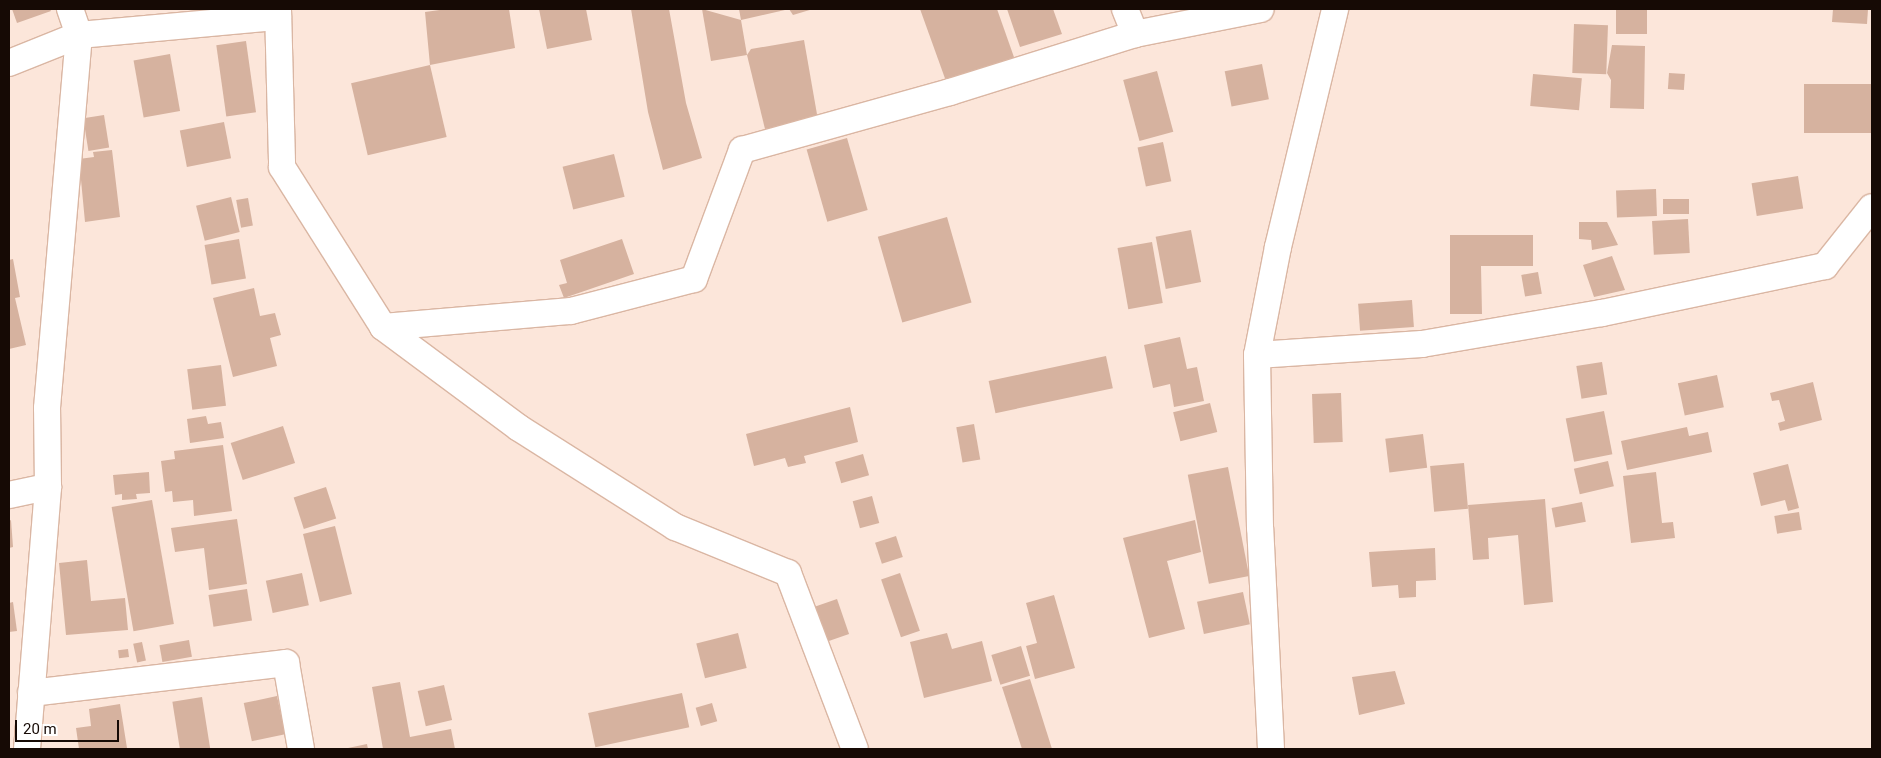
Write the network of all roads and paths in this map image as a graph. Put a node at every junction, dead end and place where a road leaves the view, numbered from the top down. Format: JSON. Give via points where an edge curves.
{"nodes":[{"id":1,"x":70,"y":9,"type":"edge"},
{"id":2,"x":1125,"y":9,"type":"edge"},
{"id":3,"x":1261,"y":9,"type":"edge"},
{"id":4,"x":1336,"y":9,"type":"edge"},
{"id":5,"x":278,"y":13,"type":"edge"},
{"id":6,"x":1135,"y":34,"type":"junction"},
{"id":7,"x":79,"y":35,"type":"junction"},
{"id":8,"x":9,"y":63,"type":"edge"},
{"id":9,"x":1872,"y":208,"type":"edge"},
{"id":10,"x":383,"y":327,"type":"junction"},
{"id":11,"x":1257,"y":355,"type":"junction"},
{"id":12,"x":48,"y":487,"type":"junction"},
{"id":13,"x":9,"y":496,"type":"edge"},
{"id":14,"x":32,"y":693,"type":"junction"},
{"id":15,"x":27,"y":749,"type":"edge"},
{"id":16,"x":302,"y":749,"type":"edge"},
{"id":17,"x":856,"y":749,"type":"edge"},
{"id":18,"x":1271,"y":749,"type":"edge"}],
"edges":[{"from":1,"to":7,"type":"street"},
{"from":2,"to":6,"type":"street"},
{"from":3,"to":6,"type":"street"},
{"from":4,"to":11,"type":"street","via":[[1278,247]]},
{"from":5,"to":7,"type":"street"},
{"from":5,"to":10,"type":"street","via":[[282,167]]},
{"from":6,"to":10,"type":"street","via":[[950,92],[742,150],[694,279],[571,310]]},
{"from":7,"to":8,"type":"street"},
{"from":7,"to":12,"type":"street","via":[[47,408]]},
{"from":9,"to":11,"type":"street","via":[[1825,266],[1602,313],[1422,344]]},
{"from":10,"to":17,"type":"street","via":[[519,428],[675,527],[788,573]]},
{"from":11,"to":18,"type":"street","via":[[1260,528]]},
{"from":12,"to":13,"type":"street"},
{"from":12,"to":14,"type":"street"},
{"from":14,"to":15,"type":"street"},
{"from":14,"to":16,"type":"street","via":[[286,663]]}]}
